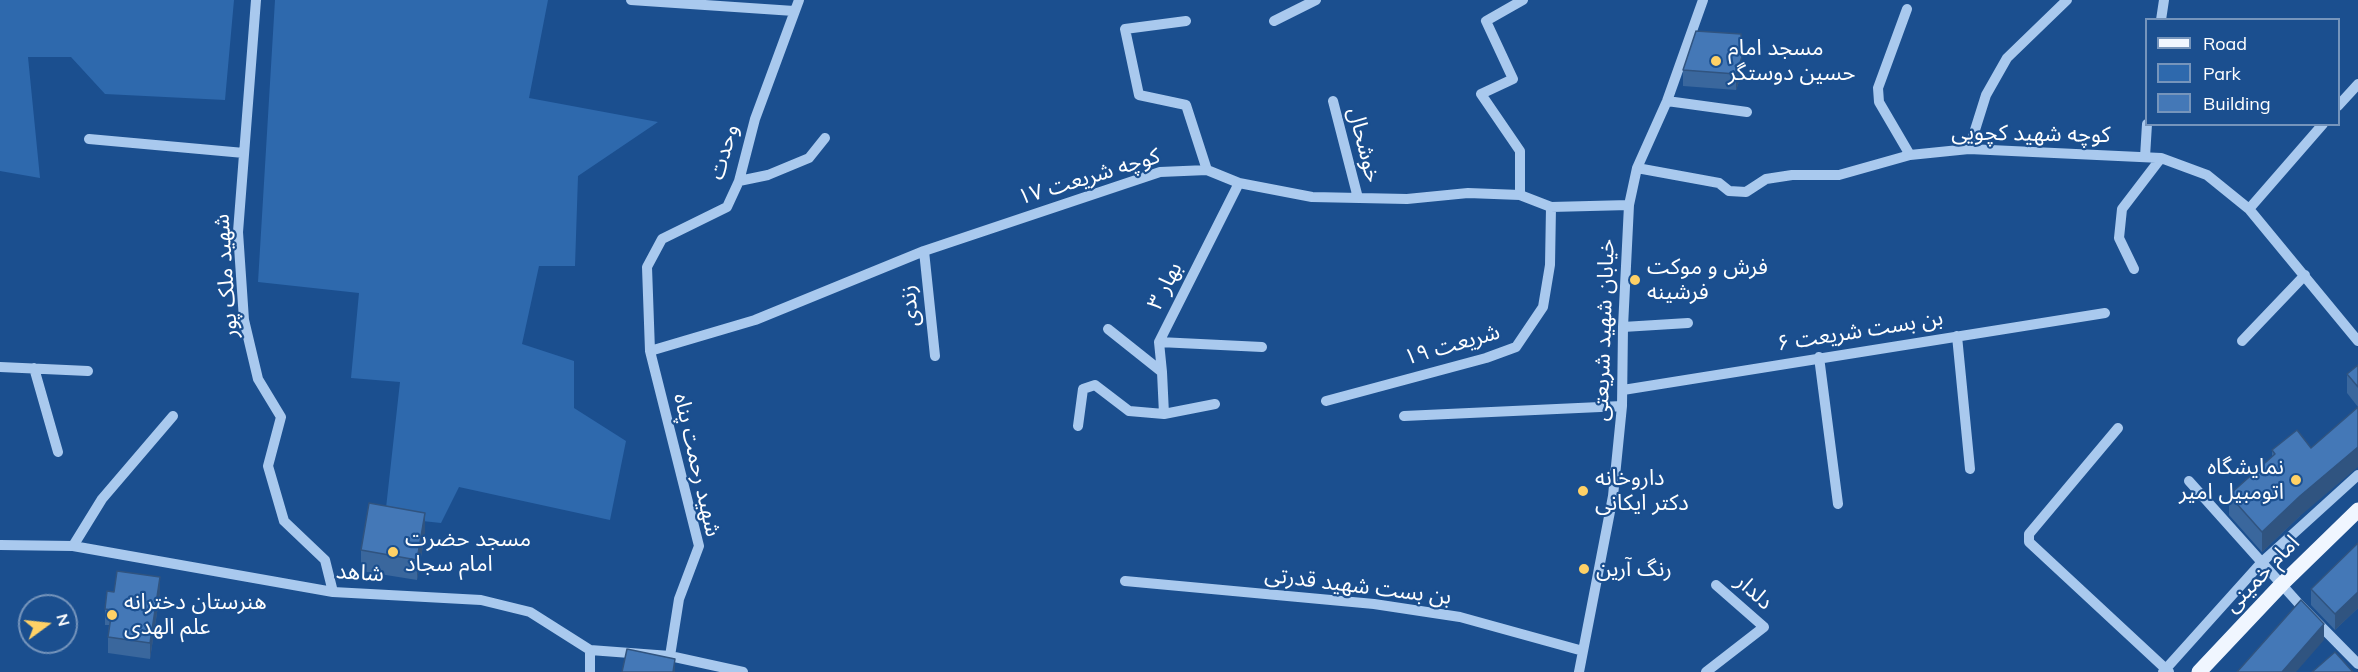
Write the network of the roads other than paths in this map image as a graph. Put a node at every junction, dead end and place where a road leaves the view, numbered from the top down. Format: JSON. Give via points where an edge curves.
{"nodes":[{"id":1,"x":256,"y":0,"type":"edge"},
{"id":2,"x":631,"y":0,"type":"edge"},
{"id":3,"x":799,"y":0,"type":"edge"},
{"id":4,"x":1316,"y":0,"type":"edge"},
{"id":5,"x":1523,"y":0,"type":"edge"},
{"id":6,"x":1703,"y":0,"type":"edge"},
{"id":7,"x":2067,"y":0,"type":"edge"},
{"id":8,"x":2164,"y":0,"type":"edge"},
{"id":9,"x":1906,"y":9,"type":"dead end"},
{"id":10,"x":794,"y":11,"type":"junction"},
{"id":11,"x":2161,"y":18,"type":"edge"},
{"id":12,"x":1186,"y":21,"type":"dead end"},
{"id":13,"x":1274,"y":21,"type":"dead end"},
{"id":14,"x":2358,"y":84,"type":"edge"},
{"id":15,"x":1666,"y":100,"type":"junction"},
{"id":16,"x":1333,"y":101,"type":"dead end"},
{"id":17,"x":2340,"y":104,"type":"edge"},
{"id":18,"x":1747,"y":112,"type":"dead end"},
{"id":19,"x":2147,"y":126,"type":"edge"},
{"id":20,"x":2321,"y":126,"type":"edge"},
{"id":21,"x":825,"y":138,"type":"dead end"},
{"id":22,"x":89,"y":139,"type":"dead end"},
{"id":23,"x":1969,"y":149,"type":"junction"},
{"id":24,"x":244,"y":153,"type":"junction"},
{"id":25,"x":1910,"y":154,"type":"junction"},
{"id":26,"x":2145,"y":157,"type":"junction"},
{"id":27,"x":2161,"y":158,"type":"junction"},
{"id":28,"x":1637,"y":168,"type":"junction"},
{"id":29,"x":1207,"y":170,"type":"junction"},
{"id":30,"x":739,"y":181,"type":"junction"},
{"id":31,"x":1239,"y":183,"type":"junction"},
{"id":32,"x":1520,"y":195,"type":"junction"},
{"id":33,"x":1358,"y":198,"type":"junction"},
{"id":34,"x":1629,"y":205,"type":"junction"},
{"id":35,"x":1551,"y":207,"type":"junction"},
{"id":36,"x":2249,"y":209,"type":"junction"},
{"id":37,"x":924,"y":251,"type":"junction"},
{"id":38,"x":2134,"y":269,"type":"dead end"},
{"id":39,"x":2305,"y":275,"type":"junction"},
{"id":40,"x":2104,"y":313,"type":"dead end"},
{"id":41,"x":1688,"y":323,"type":"dead end"},
{"id":42,"x":1623,"y":327,"type":"junction"},
{"id":43,"x":1108,"y":328,"type":"dead end"},
{"id":44,"x":1957,"y":336,"type":"junction"},
{"id":45,"x":2242,"y":341,"type":"dead end"},
{"id":46,"x":2358,"y":341,"type":"edge"},
{"id":47,"x":1159,"y":342,"type":"junction"},
{"id":48,"x":1262,"y":347,"type":"dead end"},
{"id":49,"x":650,"y":351,"type":"junction"},
{"id":50,"x":935,"y":356,"type":"dead end"},
{"id":51,"x":1819,"y":357,"type":"junction"},
{"id":52,"x":0,"y":367,"type":"edge"},
{"id":53,"x":34,"y":368,"type":"junction"},
{"id":54,"x":88,"y":371,"type":"dead end"},
{"id":55,"x":1162,"y":372,"type":"junction"},
{"id":56,"x":1623,"y":390,"type":"junction"},
{"id":57,"x":1326,"y":401,"type":"dead end"},
{"id":58,"x":1215,"y":404,"type":"dead end"},
{"id":59,"x":1622,"y":406,"type":"junction"},
{"id":60,"x":1164,"y":414,"type":"junction"},
{"id":61,"x":173,"y":416,"type":"dead end"},
{"id":62,"x":1404,"y":416,"type":"dead end"},
{"id":63,"x":1078,"y":426,"type":"dead end"},
{"id":64,"x":2118,"y":428,"type":"dead end"},
{"id":65,"x":58,"y":452,"type":"dead end"},
{"id":66,"x":1970,"y":469,"type":"dead end"},
{"id":67,"x":2358,"y":475,"type":"edge"},
{"id":68,"x":2189,"y":482,"type":"dead end"},
{"id":69,"x":1838,"y":504,"type":"dead end"},
{"id":70,"x":2358,"y":510,"type":"edge"},
{"id":71,"x":0,"y":545,"type":"edge"},
{"id":72,"x":73,"y":546,"type":"junction"},
{"id":73,"x":2262,"y":563,"type":"junction"},
{"id":74,"x":1125,"y":581,"type":"dead end"},
{"id":75,"x":2282,"y":584,"type":"junction"},
{"id":76,"x":1716,"y":585,"type":"dead end"},
{"id":77,"x":333,"y":591,"type":"junction"},
{"id":78,"x":590,"y":650,"type":"junction"},
{"id":79,"x":1583,"y":651,"type":"junction"},
{"id":80,"x":670,"y":656,"type":"junction"},
{"id":81,"x":2358,"y":664,"type":"edge"},
{"id":82,"x":2166,"y":671,"type":"edge"},
{"id":83,"x":590,"y":672,"type":"edge"},
{"id":84,"x":743,"y":672,"type":"edge"},
{"id":85,"x":1579,"y":672,"type":"edge"},
{"id":86,"x":1706,"y":672,"type":"edge"},
{"id":87,"x":2199,"y":672,"type":"edge"}],
"edges":[{"from":1,"to":24,"type":"street","name":"شهید ملک پور"},
{"from":2,"to":10,"type":"street"},
{"from":3,"to":10,"type":"street","name":"وحدت"},
{"from":4,"to":13,"type":"street"},
{"from":5,"to":32,"type":"street","via":[[1486,21],[1513,79],[1481,94],[1520,151]]},
{"from":6,"to":15,"type":"street","name":"خیابان شهید شریعتی"},
{"from":7,"to":23,"type":"street","via":[[2007,58],[1986,95]]},
{"from":8,"to":11,"type":"street"},
{"from":9,"to":25,"type":"street","via":[[1878,88],[1879,102]]},
{"from":10,"to":30,"type":"street","name":"وحدت","via":[[754,119]]},
{"from":12,"to":29,"type":"street","via":[[1125,29],[1139,95],[1186,105]]},
{"from":14,"to":17,"type":"street"},
{"from":15,"to":18,"type":"street"},
{"from":15,"to":28,"type":"street","name":"خیابان شهید شریعتی"},
{"from":16,"to":33,"type":"street","name":"خوشحال"},
{"from":19,"to":26,"type":"street"},
{"from":20,"to":36,"type":"street"},
{"from":21,"to":30,"type":"street","via":[[809,158],[768,175]]},
{"from":22,"to":24,"type":"street"},
{"from":23,"to":25,"type":"street","name":"کوچه شهید کچویی"},
{"from":23,"to":26,"type":"street","name":"کوچه شهید کچویی"},
{"from":24,"to":77,"type":"street","name":"شهید ملک پور","via":[[238,232],[244,320],[258,380],[282,417],[268,466],[284,521],[326,560]]},
{"from":25,"to":28,"type":"street","name":"کوچه شهید کچویی","via":[[1839,175],[1766,179],[1746,192]]},
{"from":26,"to":27,"type":"street","name":"کوچه شهید کچویی"},
{"from":27,"to":36,"type":"street","name":"کوچه شهید کچویی","via":[[2207,175]]},
{"from":27,"to":38,"type":"street","via":[[2122,209],[2119,238]]},
{"from":28,"to":34,"type":"street","name":"خیابان شهید شریعتی"},
{"from":29,"to":31,"type":"street","name":"کوچه شریعت ۱۷"},
{"from":29,"to":37,"type":"street","name":"کوچه شریعت ۱۷","via":[[1160,172]]},
{"from":30,"to":49,"type":"street","name":"وحدت","via":[[727,207],[662,239],[647,267]]},
{"from":31,"to":33,"type":"street","name":"کوچه شریعت ۱۷","via":[[1312,197]]},
{"from":31,"to":47,"type":"street","name":"بهار ۳"},
{"from":32,"to":33,"type":"street","name":"کوچه شریعت ۱۷"},
{"from":32,"to":35,"type":"street","name":"کوچه شریعت ۱۷"},
{"from":34,"to":35,"type":"street","name":"کوچه شریعت ۱۷"},
{"from":34,"to":42,"type":"street","name":"خیابان شهید شریعتی"},
{"from":35,"to":57,"type":"street","name":"شریعت ۱۹","via":[[1550,265],[1543,307],[1516,346],[1486,358]]},
{"from":36,"to":39,"type":"street","name":"کوچه شهید کچویی"},
{"from":37,"to":49,"type":"street","name":"کوچه شریعت ۱۷","via":[[755,320]]},
{"from":37,"to":50,"type":"street","name":"زندی"},
{"from":39,"to":45,"type":"street"},
{"from":39,"to":46,"type":"street","name":"کوچه شهید کچویی"},
{"from":40,"to":44,"type":"street","name":"بن بست شریعت ۶"},
{"from":41,"to":42,"type":"street"},
{"from":42,"to":56,"type":"street","name":"خیابان شهید شریعتی"},
{"from":43,"to":55,"type":"street"},
{"from":44,"to":51,"type":"street","name":"بن بست شریعت ۶"},
{"from":44,"to":66,"type":"street"},
{"from":47,"to":48,"type":"street"},
{"from":47,"to":55,"type":"street","name":"بهار ۳"},
{"from":49,"to":80,"type":"street","name":"شهید رحمت پناه","via":[[699,546],[679,599]]},
{"from":51,"to":56,"type":"street","name":"بن بست شریعت ۶"},
{"from":51,"to":69,"type":"street"},
{"from":52,"to":53,"type":"street"},
{"from":53,"to":54,"type":"street"},
{"from":53,"to":65,"type":"street"},
{"from":55,"to":60,"type":"street","name":"بهار ۳"},
{"from":56,"to":59,"type":"street","name":"خیابان شهید شریعتی"},
{"from":58,"to":60,"type":"street"},
{"from":59,"to":62,"type":"street"},
{"from":59,"to":79,"type":"street","name":"خیابان شهید شریعتی","via":[[1613,496]]},
{"from":60,"to":63,"type":"street","via":[[1129,411],[1095,386],[1083,389]]},
{"from":61,"to":72,"type":"street","via":[[102,499]]},
{"from":64,"to":82,"type":"street","via":[[2029,534],[2029,542]]},
{"from":67,"to":73,"type":"street"},
{"from":68,"to":73,"type":"street"},
{"from":70,"to":75,"type":"main road","name":"امام خمینی"},
{"from":71,"to":72,"type":"street","name":"شاهد"},
{"from":72,"to":77,"type":"street","name":"شاهد"},
{"from":73,"to":75,"type":"street"},
{"from":73,"to":82,"type":"street"},
{"from":74,"to":79,"type":"street","name":"بن بست شهید قدرتی","via":[[1374,604],[1460,617]]},
{"from":75,"to":81,"type":"street"},
{"from":75,"to":87,"type":"main road","name":"امام خمینی"},
{"from":76,"to":86,"type":"street","name":"دلدار","via":[[1764,627]]},
{"from":77,"to":78,"type":"street","name":"شاهد","via":[[481,600],[530,612]]},
{"from":78,"to":80,"type":"street","name":"شاهد"},
{"from":78,"to":83,"type":"street"},
{"from":79,"to":85,"type":"street","name":"خیابان شهید شریعتی"},
{"from":80,"to":84,"type":"street","name":"شاهد"}]}
